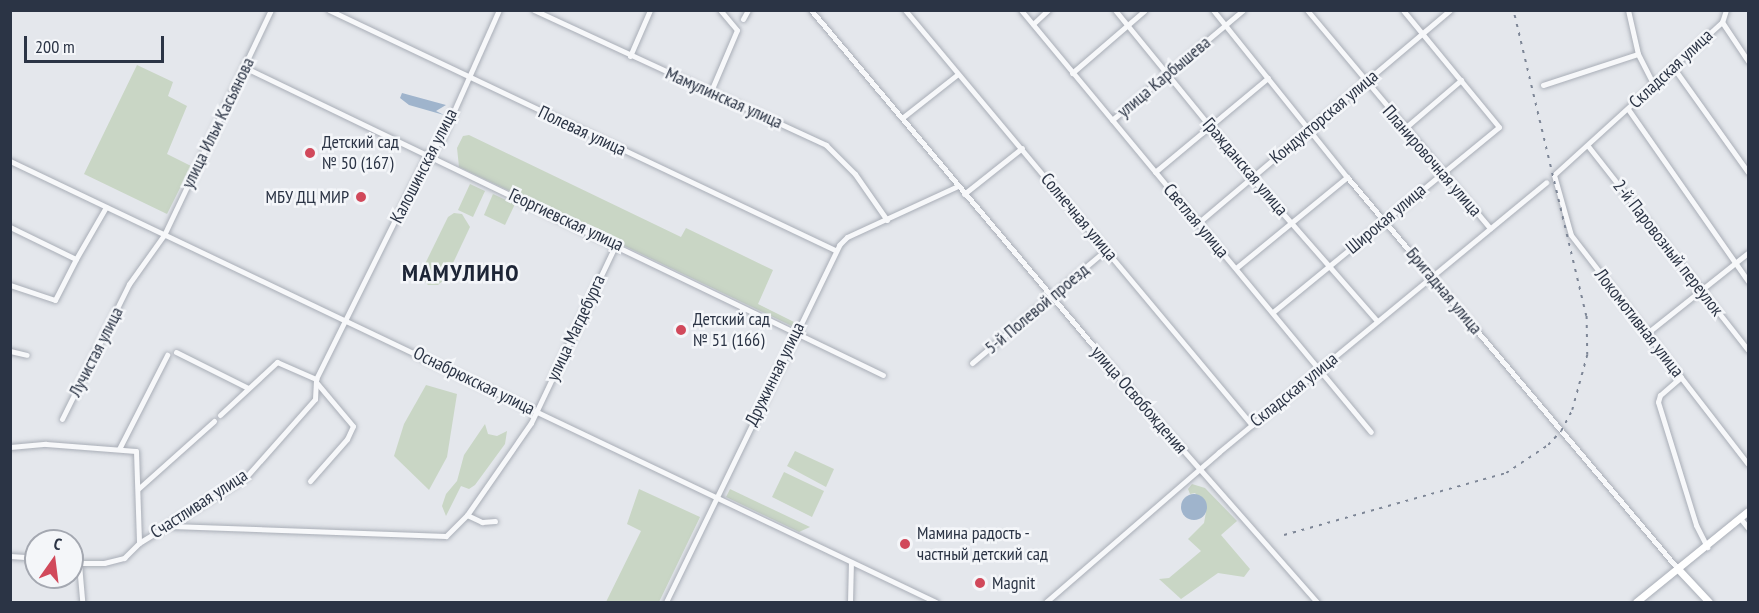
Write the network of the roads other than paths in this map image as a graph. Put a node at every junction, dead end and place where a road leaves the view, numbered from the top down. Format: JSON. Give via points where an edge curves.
{"nodes":[{"id":1,"x":271,"y":10,"type":"edge"},
{"id":2,"x":329,"y":10,"type":"edge"},
{"id":3,"x":499,"y":10,"type":"edge"},
{"id":4,"x":534,"y":10,"type":"edge"},
{"id":5,"x":650,"y":10,"type":"edge"},
{"id":6,"x":720,"y":10,"type":"edge"},
{"id":7,"x":748,"y":10,"type":"edge"},
{"id":8,"x":811,"y":10,"type":"edge"},
{"id":9,"x":904,"y":10,"type":"edge"},
{"id":10,"x":1021,"y":10,"type":"edge"},
{"id":11,"x":1048,"y":10,"type":"edge"},
{"id":12,"x":1115,"y":10,"type":"edge"},
{"id":13,"x":1145,"y":10,"type":"edge"},
{"id":14,"x":1213,"y":10,"type":"edge"},
{"id":15,"x":1243,"y":10,"type":"edge"},
{"id":16,"x":1307,"y":10,"type":"edge"},
{"id":17,"x":1403,"y":10,"type":"edge"},
{"id":18,"x":1450,"y":10,"type":"edge"},
{"id":19,"x":1629,"y":10,"type":"edge"},
{"id":20,"x":1726,"y":10,"type":"edge"},
{"id":21,"x":743,"y":19,"type":"dead end"},
{"id":22,"x":1722,"y":22,"type":"junction"},
{"id":23,"x":1033,"y":24,"type":"junction"},
{"id":24,"x":1128,"y":25,"type":"junction"},
{"id":25,"x":1226,"y":25,"type":"junction"},
{"id":26,"x":1423,"y":34,"type":"junction"},
{"id":27,"x":1638,"y":54,"type":"junction"},
{"id":28,"x":630,"y":56,"type":"junction"},
{"id":29,"x":1749,"y":61,"type":"edge"},
{"id":30,"x":1674,"y":67,"type":"junction"},
{"id":31,"x":246,"y":68,"type":"junction"},
{"id":32,"x":1072,"y":73,"type":"junction"},
{"id":33,"x":1169,"y":73,"type":"junction"},
{"id":34,"x":958,"y":74,"type":"junction"},
{"id":35,"x":467,"y":77,"type":"junction"},
{"id":36,"x":1268,"y":78,"type":"junction"},
{"id":37,"x":1461,"y":80,"type":"junction"},
{"id":38,"x":1365,"y":83,"type":"junction"},
{"id":39,"x":1543,"y":85,"type":"dead end"},
{"id":40,"x":1654,"y":85,"type":"junction"},
{"id":41,"x":711,"y":91,"type":"junction"},
{"id":42,"x":1628,"y":109,"type":"junction"},
{"id":43,"x":902,"y":118,"type":"junction"},
{"id":44,"x":1112,"y":120,"type":"junction"},
{"id":45,"x":1210,"y":126,"type":"junction"},
{"id":46,"x":1405,"y":128,"type":"junction"},
{"id":47,"x":1308,"y":129,"type":"junction"},
{"id":48,"x":1588,"y":146,"type":"junction"},
{"id":49,"x":1022,"y":148,"type":"junction"},
{"id":50,"x":427,"y":154,"type":"junction"},
{"id":51,"x":10,"y":161,"type":"edge"},
{"id":52,"x":1155,"y":172,"type":"junction"},
{"id":53,"x":1749,"y":172,"type":"edge"},
{"id":54,"x":1442,"y":173,"type":"junction"},
{"id":55,"x":1558,"y":173,"type":"joint"},
{"id":56,"x":1251,"y":177,"type":"junction"},
{"id":57,"x":1347,"y":177,"type":"junction"},
{"id":58,"x":1546,"y":182,"type":"dead end"},
{"id":59,"x":958,"y":186,"type":"junction"},
{"id":60,"x":964,"y":194,"type":"junction"},
{"id":61,"x":106,"y":207,"type":"junction"},
{"id":62,"x":887,"y":220,"type":"junction"},
{"id":63,"x":1384,"y":220,"type":"junction"},
{"id":64,"x":1198,"y":223,"type":"junction"},
{"id":65,"x":1293,"y":223,"type":"junction"},
{"id":66,"x":10,"y":227,"type":"edge"},
{"id":67,"x":1490,"y":228,"type":"junction"},
{"id":68,"x":164,"y":235,"type":"junction"},
{"id":69,"x":615,"y":244,"type":"junction"},
{"id":70,"x":835,"y":250,"type":"junction"},
{"id":71,"x":1749,"y":253,"type":"edge"},
{"id":72,"x":1101,"y":254,"type":"dead end"},
{"id":73,"x":76,"y":259,"type":"junction"},
{"id":74,"x":1735,"y":262,"type":"junction"},
{"id":75,"x":1329,"y":267,"type":"junction"},
{"id":76,"x":1236,"y":268,"type":"junction"},
{"id":77,"x":1431,"y":276,"type":"junction"},
{"id":78,"x":1749,"y":281,"type":"edge"},
{"id":79,"x":129,"y":284,"type":"joint"},
{"id":80,"x":10,"y":285,"type":"edge"},
{"id":81,"x":1700,"y":288,"type":"junction"},
{"id":82,"x":1051,"y":297,"type":"junction"},
{"id":83,"x":1273,"y":312,"type":"junction"},
{"id":84,"x":1377,"y":321,"type":"junction"},
{"id":85,"x":348,"y":322,"type":"junction"},
{"id":86,"x":796,"y":331,"type":"junction"},
{"id":87,"x":1646,"y":334,"type":"junction"},
{"id":88,"x":1749,"y":350,"type":"edge"},
{"id":89,"x":10,"y":351,"type":"edge"},
{"id":90,"x":176,"y":352,"type":"dead end"},
{"id":91,"x":27,"y":355,"type":"dead end"},
{"id":92,"x":167,"y":355,"type":"dead end"},
{"id":93,"x":972,"y":363,"type":"dead end"},
{"id":94,"x":1319,"y":369,"type":"junction"},
{"id":95,"x":884,"y":375,"type":"dead end"},
{"id":96,"x":1681,"y":377,"type":"junction"},
{"id":97,"x":316,"y":380,"type":"junction"},
{"id":98,"x":248,"y":388,"type":"junction"},
{"id":99,"x":537,"y":412,"type":"junction"},
{"id":100,"x":220,"y":414,"type":"dead end"},
{"id":101,"x":62,"y":419,"type":"dead end"},
{"id":102,"x":213,"y":421,"type":"dead end"},
{"id":103,"x":1252,"y":425,"type":"junction"},
{"id":104,"x":1371,"y":432,"type":"dead end"},
{"id":105,"x":10,"y":447,"type":"edge"},
{"id":106,"x":120,"y":449,"type":"junction"},
{"id":107,"x":1749,"y":464,"type":"edge"},
{"id":108,"x":1200,"y":469,"type":"junction"},
{"id":109,"x":310,"y":481,"type":"dead end"},
{"id":110,"x":138,"y":489,"type":"junction"},
{"id":111,"x":716,"y":497,"type":"junction"},
{"id":112,"x":1749,"y":511,"type":"edge"},
{"id":113,"x":467,"y":515,"type":"junction"},
{"id":114,"x":1740,"y":518,"type":"junction"},
{"id":115,"x":495,"y":521,"type":"dead end"},
{"id":116,"x":171,"y":526,"type":"junction"},
{"id":117,"x":1749,"y":528,"type":"edge"},
{"id":118,"x":139,"y":543,"type":"junction"},
{"id":119,"x":1707,"y":547,"type":"junction"},
{"id":120,"x":851,"y":562,"type":"junction"},
{"id":121,"x":84,"y":563,"type":"edge"},
{"id":122,"x":1679,"y":570,"type":"junction"},
{"id":123,"x":666,"y":603,"type":"edge"},
{"id":124,"x":850,"y":603,"type":"edge"},
{"id":125,"x":936,"y":603,"type":"edge"},
{"id":126,"x":1046,"y":603,"type":"edge"},
{"id":127,"x":1317,"y":603,"type":"edge"},
{"id":128,"x":1636,"y":603,"type":"edge"},
{"id":129,"x":1709,"y":603,"type":"edge"}],
"edges":[{"from":1,"to":31,"type":"street","name":"улица Ильи Касьянова"},
{"from":2,"to":35,"type":"street","name":"Полевая улица"},
{"from":3,"to":35,"type":"street","name":"Калошинская улица"},
{"from":4,"to":28,"type":"street","name":"Мамулинская улица"},
{"from":5,"to":28,"type":"street"},
{"from":6,"to":41,"type":"street","via":[[737,30]]},
{"from":7,"to":21,"type":"street"},
{"from":8,"to":43,"type":"street","name":"улица Освобождения"},
{"from":9,"to":34,"type":"street","name":"Солнечная улица"},
{"from":10,"to":23,"type":"street","name":"Светлая улица"},
{"from":11,"to":23,"type":"street"},
{"from":12,"to":24,"type":"street","name":"Гражданская улица"},
{"from":13,"to":24,"type":"street"},
{"from":14,"to":25,"type":"street","name":"Бригадная улица"},
{"from":15,"to":25,"type":"street","name":"улица Карбышева"},
{"from":16,"to":38,"type":"street","name":"Планировочная улица"},
{"from":17,"to":26,"type":"street"},
{"from":18,"to":26,"type":"street","name":"Кондукторская улица"},
{"from":19,"to":27,"type":"street"},
{"from":20,"to":22,"type":"street","name":"Складская улица"},
{"from":22,"to":29,"type":"street"},
{"from":22,"to":30,"type":"street","name":"Складская улица"},
{"from":23,"to":32,"type":"street","name":"Светлая улица"},
{"from":24,"to":32,"type":"street"},
{"from":24,"to":33,"type":"street","name":"Гражданская улица"},
{"from":25,"to":33,"type":"street","name":"улица Карбышева"},
{"from":25,"to":36,"type":"street","name":"Бригадная улица"},
{"from":26,"to":37,"type":"street"},
{"from":26,"to":38,"type":"street","name":"Кондукторская улица"},
{"from":27,"to":39,"type":"street"},
{"from":27,"to":40,"type":"street"},
{"from":28,"to":41,"type":"street","name":"Мамулинская улица"},
{"from":30,"to":40,"type":"street","name":"Складская улица"},
{"from":30,"to":53,"type":"street"},
{"from":31,"to":50,"type":"street","name":"Георгиевская улица"},
{"from":31,"to":68,"type":"street","name":"улица Ильи Касьянова"},
{"from":32,"to":44,"type":"street","name":"Светлая улица"},
{"from":33,"to":44,"type":"street","name":"улица Карбышева"},
{"from":33,"to":45,"type":"street","name":"Гражданская улица"},
{"from":34,"to":43,"type":"street"},
{"from":34,"to":49,"type":"street","name":"Солнечная улица"},
{"from":35,"to":50,"type":"street","name":"Калошинская улица","via":[[441,140]]},
{"from":35,"to":70,"type":"street","name":"Полевая улица"},
{"from":36,"to":45,"type":"street"},
{"from":36,"to":47,"type":"street","name":"Бригадная улица"},
{"from":37,"to":46,"type":"street"},
{"from":37,"to":54,"type":"street","name":"Широкая улица","via":[[1499,127]]},
{"from":38,"to":46,"type":"street","name":"Планировочная улица"},
{"from":38,"to":47,"type":"street","name":"Кондукторская улица"},
{"from":40,"to":42,"type":"street","name":"Складская улица"},
{"from":41,"to":62,"type":"street","name":"Мамулинская улица","via":[[826,145],[848,165]]},
{"from":42,"to":48,"type":"street","name":"Складская улица"},
{"from":42,"to":74,"type":"street"},
{"from":43,"to":59,"type":"street","name":"улица Освобождения"},
{"from":44,"to":52,"type":"street","name":"Светлая улица"},
{"from":45,"to":52,"type":"street"},
{"from":45,"to":56,"type":"street","name":"Гражданская улица"},
{"from":46,"to":54,"type":"street","name":"Планировочная улица"},
{"from":47,"to":56,"type":"street","name":"Кондукторская улица"},
{"from":47,"to":57,"type":"street","name":"Бригадная улица"},
{"from":48,"to":55,"type":"street","name":"Складская улица"},
{"from":48,"to":81,"type":"street","name":"2-й Паровозный переулок"},
{"from":49,"to":60,"type":"street"},
{"from":49,"to":103,"type":"street","name":"Солнечная улица"},
{"from":50,"to":69,"type":"street","name":"Георгиевская улица"},
{"from":50,"to":85,"type":"street","name":"Калошинская улица"},
{"from":51,"to":61,"type":"street","name":"Оснабрюкская улица"},
{"from":52,"to":64,"type":"street","name":"Светлая улица"},
{"from":54,"to":63,"type":"street","name":"Широкая улица"},
{"from":54,"to":67,"type":"street","name":"Планировочная улица"},
{"from":55,"to":87,"type":"street","name":"Локомотивная улица","via":[[1554,175],[1571,235]]},
{"from":56,"to":64,"type":"street","name":"Кондукторская улица"},
{"from":56,"to":65,"type":"street","name":"Гражданская улица"},
{"from":57,"to":63,"type":"street","name":"Бригадная улица"},
{"from":57,"to":65,"type":"street"},
{"from":58,"to":67,"type":"street","name":"Складская улица"},
{"from":59,"to":60,"type":"street","name":"улица Освобождения"},
{"from":59,"to":62,"type":"street"},
{"from":60,"to":82,"type":"street","name":"улица Освобождения"},
{"from":61,"to":68,"type":"street","name":"Оснабрюкская улица"},
{"from":61,"to":73,"type":"street"},
{"from":62,"to":70,"type":"street","via":[[847,237]]},
{"from":63,"to":75,"type":"street","name":"Широкая улица"},
{"from":63,"to":77,"type":"street","name":"Бригадная улица"},
{"from":64,"to":76,"type":"street","name":"Светлая улица"},
{"from":65,"to":75,"type":"street","name":"Гражданская улица"},
{"from":65,"to":76,"type":"street"},
{"from":66,"to":73,"type":"street"},
{"from":67,"to":77,"type":"street","name":"Складская улица"},
{"from":68,"to":79,"type":"street","name":"улица Ильи Касьянова"},
{"from":68,"to":85,"type":"street","name":"Оснабрюкская улица"},
{"from":69,"to":86,"type":"street","name":"Георгиевская улица"},
{"from":69,"to":99,"type":"street","name":"улица Магдебурга"},
{"from":70,"to":86,"type":"street","name":"Дружинная улица"},
{"from":71,"to":74,"type":"street"},
{"from":72,"to":82,"type":"street","name":"5-й Полевой проезд"},
{"from":73,"to":80,"type":"street","via":[[55,300]]},
{"from":74,"to":78,"type":"street"},
{"from":74,"to":81,"type":"street"},
{"from":75,"to":83,"type":"street","name":"Широкая улица"},
{"from":75,"to":84,"type":"street","name":"Гражданская улица"},
{"from":76,"to":83,"type":"street","name":"Светлая улица"},
{"from":77,"to":84,"type":"street","name":"Складская улица"},
{"from":77,"to":122,"type":"street","name":"Бригадная улица"},
{"from":79,"to":101,"type":"street","name":"Лучистая улица"},
{"from":81,"to":87,"type":"street"},
{"from":81,"to":88,"type":"street","name":"2-й Паровозный переулок"},
{"from":82,"to":93,"type":"street","name":"5-й Полевой проезд"},
{"from":82,"to":108,"type":"street","name":"улица Освобождения"},
{"from":83,"to":94,"type":"street","name":"Светлая улица"},
{"from":84,"to":94,"type":"street","name":"Складская улица"},
{"from":85,"to":97,"type":"street","name":"Калошинская улица"},
{"from":85,"to":99,"type":"street","name":"Оснабрюкская улица"},
{"from":86,"to":95,"type":"street","name":"Георгиевская улица"},
{"from":86,"to":111,"type":"street","name":"Дружинная улица"},
{"from":87,"to":96,"type":"street","name":"Локомотивная улица"},
{"from":89,"to":91,"type":"street"},
{"from":90,"to":98,"type":"street"},
{"from":92,"to":106,"type":"street"},
{"from":94,"to":103,"type":"street","name":"Складская улица"},
{"from":94,"to":104,"type":"street","name":"Светлая улица"},
{"from":96,"to":107,"type":"street","name":"Локомотивная улица"},
{"from":96,"to":119,"type":"street","via":[[1660,395],[1658,402],[1696,525]]},
{"from":97,"to":98,"type":"street","via":[[277,362]]},
{"from":97,"to":109,"type":"street","via":[[353,426],[347,439]]},
{"from":97,"to":116,"type":"street","name":"Счастливая улица","via":[[315,399],[246,477],[182,515]]},
{"from":98,"to":100,"type":"street"},
{"from":99,"to":111,"type":"street","name":"Оснабрюкская улица"},
{"from":99,"to":113,"type":"street","name":"улица Магдебурга"},
{"from":102,"to":110,"type":"street"},
{"from":103,"to":108,"type":"street","name":"Складская улица"},
{"from":105,"to":106,"type":"street","via":[[45,444]]},
{"from":106,"to":110,"type":"street","via":[[136,451]]},
{"from":108,"to":126,"type":"street","name":"Складская улица"},
{"from":108,"to":127,"type":"street","name":"улица Освобождения"},
{"from":110,"to":118,"type":"street"},
{"from":111,"to":120,"type":"street","name":"Оснабрюкская улица"},
{"from":111,"to":123,"type":"street","name":"Дружинная улица"},
{"from":112,"to":114,"type":"main road"},
{"from":113,"to":115,"type":"street","via":[[482,522]]},
{"from":113,"to":116,"type":"street","name":"улица Магдебурга","via":[[446,536]]},
{"from":114,"to":117,"type":"street"},
{"from":114,"to":119,"type":"main road"},
{"from":116,"to":118,"type":"street","name":"Счастливая улица"},
{"from":118,"to":121,"type":"street","name":"Счастливая улица","via":[[124,558]]},
{"from":119,"to":122,"type":"main road"},
{"from":120,"to":124,"type":"street"},
{"from":120,"to":125,"type":"street","name":"Оснабрюкская улица"},
{"from":122,"to":128,"type":"main road"},
{"from":122,"to":129,"type":"main road"}]}
